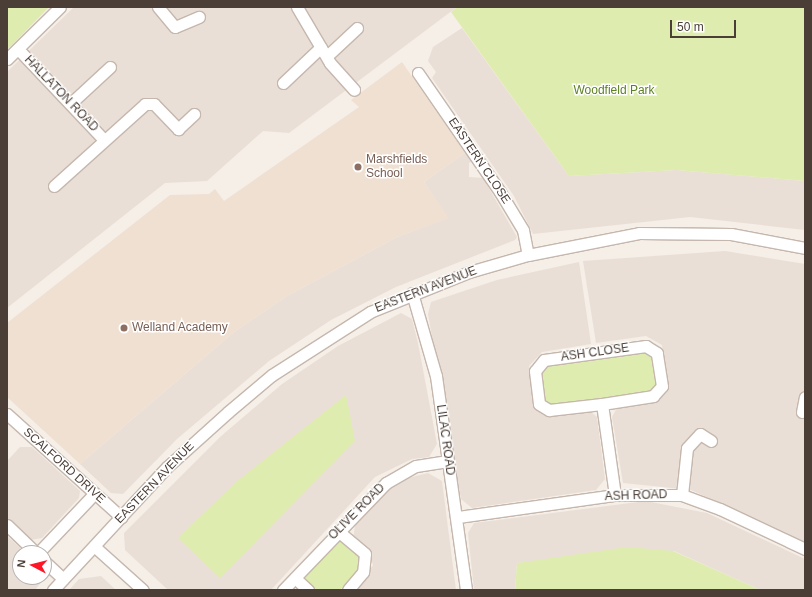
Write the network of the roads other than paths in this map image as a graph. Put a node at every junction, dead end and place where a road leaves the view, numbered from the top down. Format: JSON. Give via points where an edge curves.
{"nodes":[{"id":1,"x":60,"y":7,"type":"edge"},
{"id":2,"x":158,"y":7,"type":"edge"},
{"id":3,"x":297,"y":7,"type":"edge"},
{"id":4,"x":199,"y":17,"type":"dead end"},
{"id":5,"x":357,"y":28,"type":"dead end"},
{"id":6,"x":18,"y":49,"type":"junction"},
{"id":7,"x":324,"y":51,"type":"junction"},
{"id":8,"x":7,"y":59,"type":"edge"},
{"id":9,"x":110,"y":67,"type":"dead end"},
{"id":10,"x":418,"y":73,"type":"dead end"},
{"id":11,"x":283,"y":83,"type":"dead end"},
{"id":12,"x":354,"y":90,"type":"dead end"},
{"id":13,"x":71,"y":103,"type":"junction"},
{"id":14,"x":194,"y":114,"type":"dead end"},
{"id":15,"x":104,"y":140,"type":"junction"},
{"id":16,"x":54,"y":186,"type":"dead end"},
{"id":17,"x":805,"y":248,"type":"edge"},
{"id":18,"x":528,"y":255,"type":"junction"},
{"id":19,"x":412,"y":293,"type":"junction"},
{"id":20,"x":805,"y":397,"type":"edge"},
{"id":21,"x":602,"y":404,"type":"junction"},
{"id":22,"x":802,"y":412,"type":"dead end"},
{"id":23,"x":7,"y":414,"type":"edge"},
{"id":24,"x":711,"y":441,"type":"dead end"},
{"id":25,"x":448,"y":462,"type":"junction"},
{"id":26,"x":94,"y":494,"type":"junction"},
{"id":27,"x":615,"y":495,"type":"junction"},
{"id":28,"x":682,"y":495,"type":"junction"},
{"id":29,"x":121,"y":517,"type":"junction"},
{"id":30,"x":458,"y":518,"type":"junction"},
{"id":31,"x":7,"y":525,"type":"edge"},
{"id":32,"x":338,"y":531,"type":"junction"},
{"id":33,"x":28,"y":545,"type":"edge"},
{"id":34,"x":45,"y":545,"type":"edge"},
{"id":35,"x":94,"y":547,"type":"junction"},
{"id":36,"x":805,"y":549,"type":"edge"},
{"id":37,"x":52,"y":568,"type":"edge"},
{"id":38,"x":295,"y":578,"type":"junction"},
{"id":39,"x":63,"y":579,"type":"junction"},
{"id":40,"x":53,"y":590,"type":"edge"},
{"id":41,"x":143,"y":590,"type":"edge"},
{"id":42,"x":284,"y":590,"type":"edge"},
{"id":43,"x":308,"y":590,"type":"edge"},
{"id":44,"x":348,"y":590,"type":"edge"},
{"id":45,"x":466,"y":590,"type":"edge"}],
"edges":[{"from":1,"to":6,"type":"street"},
{"from":2,"to":4,"type":"street","via":[[175,27]]},
{"from":3,"to":7,"type":"street"},
{"from":5,"to":7,"type":"street"},
{"from":6,"to":8,"type":"street"},
{"from":6,"to":13,"type":"street","name":"HALLATON ROAD"},
{"from":7,"to":11,"type":"street"},
{"from":7,"to":12,"type":"street"},
{"from":9,"to":13,"type":"street"},
{"from":10,"to":18,"type":"street","name":"EASTERN CLOSE","via":[[500,192],[523,230]]},
{"from":13,"to":15,"type":"street","name":"HALLATON ROAD"},
{"from":14,"to":15,"type":"street","name":"HALLATON ROAD","via":[[178,129],[154,104],[145,104]]},
{"from":15,"to":16,"type":"street","name":"HALLATON ROAD"},
{"from":17,"to":18,"type":"street","name":"EASTERN AVENUE","via":[[731,234],[639,233]]},
{"from":18,"to":19,"type":"street","name":"EASTERN AVENUE"},
{"from":19,"to":25,"type":"street","name":"LILAC ROAD","via":[[436,376]]},
{"from":19,"to":29,"type":"street","name":"EASTERN AVENUE","via":[[370,312],[272,375],[167,467]]},
{"from":20,"to":22,"type":"street"},
{"from":21,"to":21,"type":"street","name":"ASH CLOSE","via":[[549,410],[539,404],[535,371],[544,360],[646,346],[657,353],[662,386],[653,396]]},
{"from":21,"to":27,"type":"street"},
{"from":23,"to":26,"type":"street","name":"SCALFORD DRIVE"},
{"from":24,"to":28,"type":"street","via":[[700,434],[687,448]]},
{"from":25,"to":30,"type":"street","name":"LILAC ROAD"},
{"from":25,"to":32,"type":"street","name":"OLIVE ROAD","via":[[416,466],[392,478]]},
{"from":26,"to":29,"type":"street","name":"SCALFORD DRIVE"},
{"from":26,"to":34,"type":"street"},
{"from":27,"to":28,"type":"street","name":"ASH ROAD"},
{"from":27,"to":30,"type":"street","name":"ASH ROAD"},
{"from":28,"to":36,"type":"street","name":"ASH ROAD","via":[[720,508]]},
{"from":29,"to":35,"type":"street","name":"EASTERN AVENUE"},
{"from":30,"to":45,"type":"street","name":"LILAC ROAD"},
{"from":31,"to":33,"type":"street"},
{"from":32,"to":38,"type":"street","name":"OLIVE ROAD"},
{"from":32,"to":44,"type":"street","via":[[365,554],[363,572]]},
{"from":35,"to":39,"type":"street","name":"EASTERN AVENUE"},
{"from":35,"to":41,"type":"street"},
{"from":37,"to":39,"type":"street"},
{"from":38,"to":42,"type":"street","name":"OLIVE ROAD"},
{"from":38,"to":43,"type":"street"},
{"from":39,"to":40,"type":"street","name":"EASTERN AVENUE"}]}
